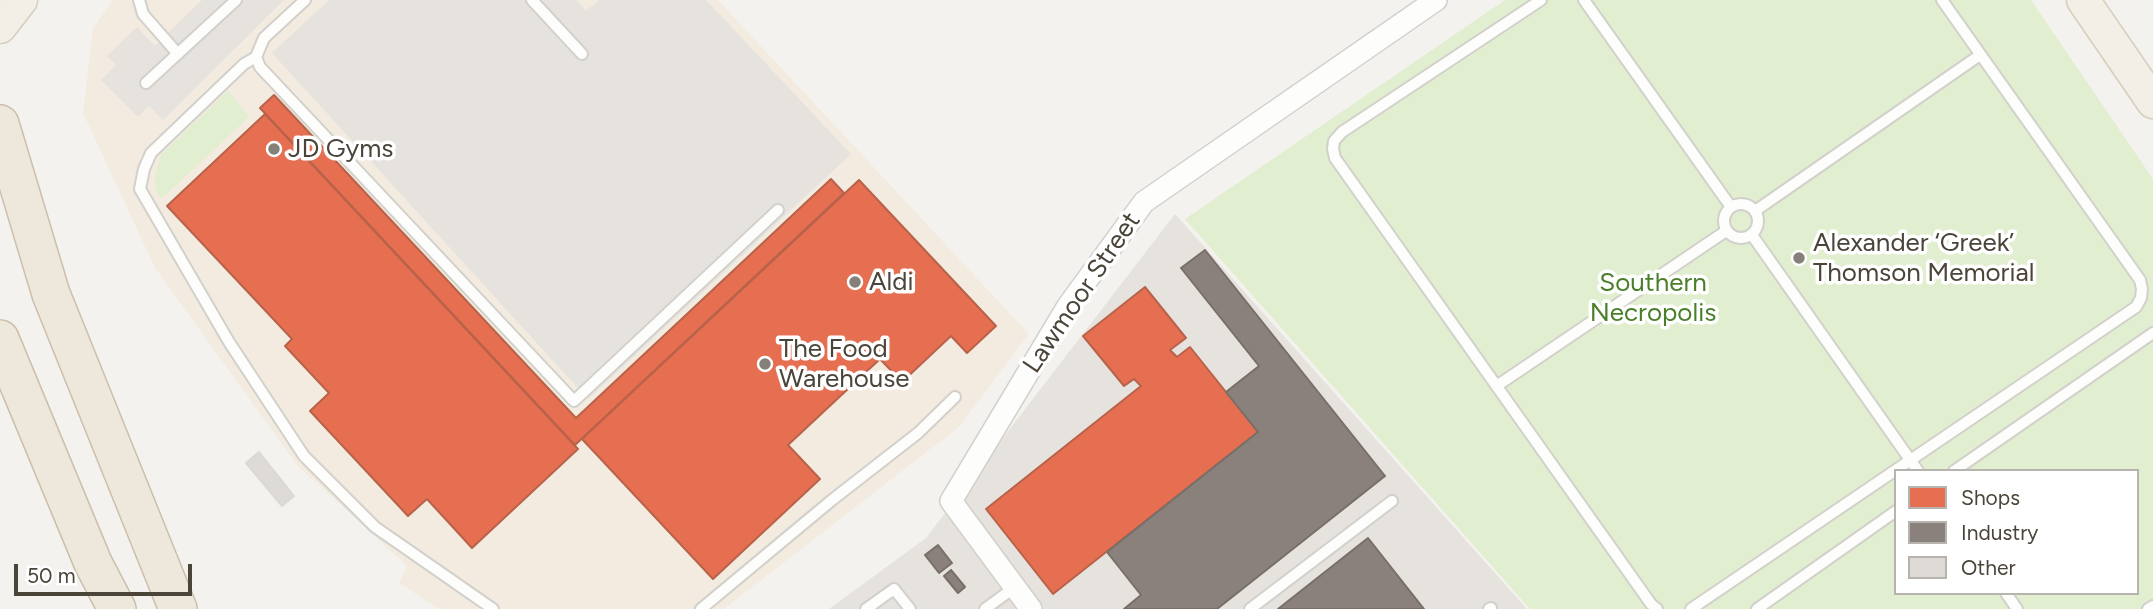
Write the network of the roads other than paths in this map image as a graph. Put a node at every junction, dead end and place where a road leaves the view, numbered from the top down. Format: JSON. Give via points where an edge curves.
{"nodes":[{"id":1,"x":21,"y":0,"type":"edge"},
{"id":2,"x":139,"y":0,"type":"edge"},
{"id":3,"x":236,"y":0,"type":"edge"},
{"id":4,"x":305,"y":0,"type":"edge"},
{"id":5,"x":532,"y":0,"type":"edge"},
{"id":6,"x":1436,"y":0,"type":"edge"},
{"id":7,"x":1541,"y":0,"type":"edge"},
{"id":8,"x":1584,"y":0,"type":"edge"},
{"id":9,"x":1942,"y":0,"type":"edge"},
{"id":10,"x":2083,"y":0,"type":"edge"},
{"id":11,"x":0,"y":27,"type":"edge"},
{"id":12,"x":178,"y":54,"type":"junction"},
{"id":13,"x":582,"y":54,"type":"dead end"},
{"id":14,"x":1980,"y":55,"type":"junction"},
{"id":15,"x":256,"y":57,"type":"junction"},
{"id":16,"x":146,"y":83,"type":"dead end"},
{"id":17,"x":2153,"y":102,"type":"edge"},
{"id":18,"x":0,"y":124,"type":"edge"},
{"id":19,"x":1731,"y":206,"type":"junction"},
{"id":20,"x":778,"y":210,"type":"dead end"},
{"id":21,"x":1755,"y":211,"type":"junction"},
{"id":22,"x":1726,"y":231,"type":"junction"},
{"id":23,"x":1752,"y":234,"type":"junction"},
{"id":24,"x":2153,"y":333,"type":"edge"},
{"id":25,"x":0,"y":339,"type":"edge"},
{"id":26,"x":1498,"y":385,"type":"junction"},
{"id":27,"x":955,"y":397,"type":"dead end"},
{"id":28,"x":1910,"y":458,"type":"junction"},
{"id":29,"x":1918,"y":469,"type":"edge"},
{"id":30,"x":1957,"y":469,"type":"edge"},
{"id":31,"x":1392,"y":501,"type":"dead end"},
{"id":32,"x":1894,"y":513,"type":"edge"},
{"id":33,"x":1014,"y":587,"type":"junction"},
{"id":34,"x":2153,"y":606,"type":"edge"},
{"id":35,"x":117,"y":609,"type":"edge"},
{"id":36,"x":178,"y":609,"type":"edge"},
{"id":37,"x":493,"y":609,"type":"edge"},
{"id":38,"x":701,"y":609,"type":"edge"},
{"id":39,"x":866,"y":609,"type":"edge"},
{"id":40,"x":910,"y":609,"type":"edge"},
{"id":41,"x":985,"y":609,"type":"edge"},
{"id":42,"x":1031,"y":609,"type":"edge"},
{"id":43,"x":1250,"y":609,"type":"edge"},
{"id":44,"x":1657,"y":609,"type":"edge"},
{"id":45,"x":1690,"y":609,"type":"edge"},
{"id":46,"x":1757,"y":609,"type":"edge"},
{"id":47,"x":2148,"y":609,"type":"edge"}],
"edges":[{"from":1,"to":11,"type":"main road"},
{"from":2,"to":12,"type":"lane","via":[[143,15]]},
{"from":3,"to":12,"type":"lane"},
{"from":4,"to":15,"type":"lane","via":[[264,38]]},
{"from":5,"to":13,"type":"lane"},
{"from":6,"to":33,"type":"street","name":"Lawmoor Street","via":[[1144,202],[1068,306],[951,501]]},
{"from":7,"to":26,"type":"lane","via":[[1342,132],[1333,149],[1346,174]]},
{"from":8,"to":19,"type":"lane"},
{"from":9,"to":14,"type":"lane"},
{"from":10,"to":17,"type":"main road"},
{"from":12,"to":16,"type":"lane"},
{"from":14,"to":21,"type":"lane"},
{"from":14,"to":28,"type":"lane","via":[[2143,289],[2136,307]]},
{"from":15,"to":20,"type":"lane","via":[[260,67],[574,401]]},
{"from":15,"to":37,"type":"lane","via":[[151,153],[140,189],[229,342],[304,456],[374,527]]},
{"from":18,"to":36,"type":"highway","via":[[51,294]]},
{"from":19,"to":21,"type":"lane","via":[[1745,204]]},
{"from":19,"to":22,"type":"lane","via":[[1725,216]]},
{"from":21,"to":23,"type":"lane","via":[[1759,222]]},
{"from":22,"to":23,"type":"lane","via":[[1740,238]]},
{"from":22,"to":26,"type":"lane"},
{"from":23,"to":28,"type":"lane"},
{"from":24,"to":30,"type":"lane"},
{"from":25,"to":35,"type":"highway","via":[[93,563]]},
{"from":26,"to":44,"type":"lane"},
{"from":27,"to":38,"type":"lane","via":[[918,433]]},
{"from":28,"to":29,"type":"lane"},
{"from":28,"to":45,"type":"lane"},
{"from":31,"to":43,"type":"lane"},
{"from":32,"to":46,"type":"lane"},
{"from":33,"to":41,"type":"lane"},
{"from":33,"to":42,"type":"street","name":"Lawmoor Street"},
{"from":34,"to":47,"type":"lane"},
{"from":39,"to":40,"type":"lane","via":[[894,589]]}]}
